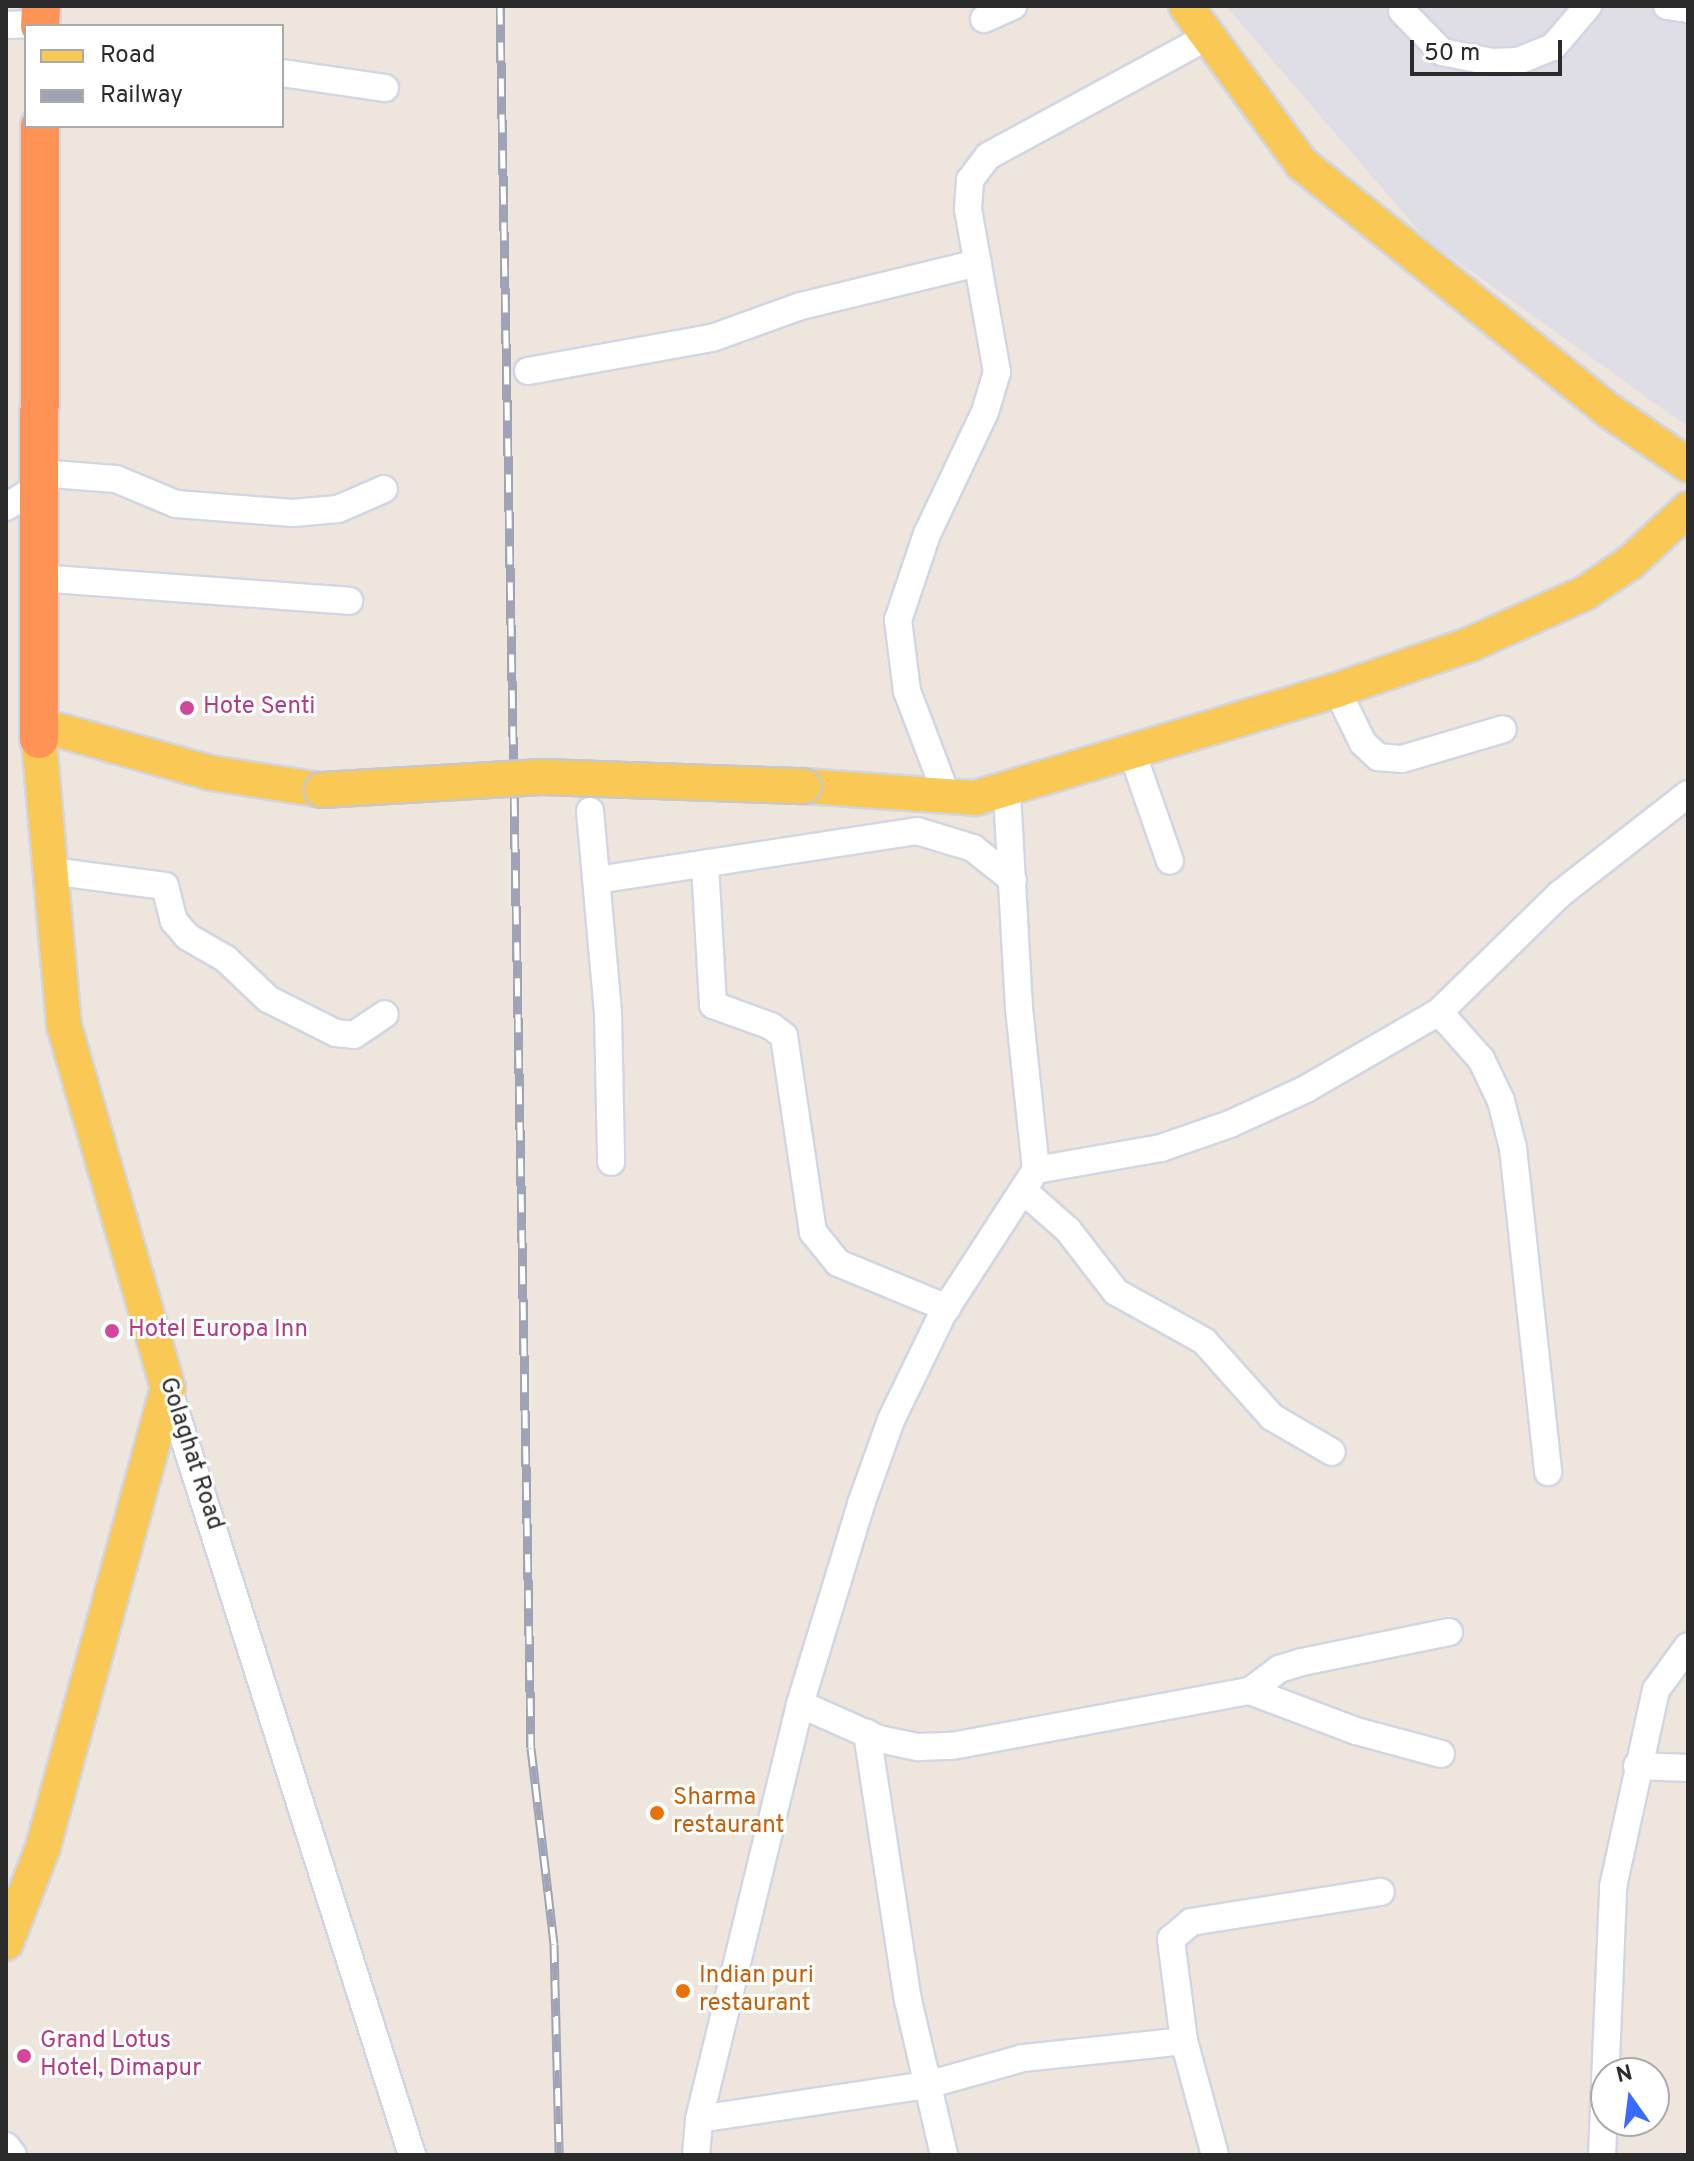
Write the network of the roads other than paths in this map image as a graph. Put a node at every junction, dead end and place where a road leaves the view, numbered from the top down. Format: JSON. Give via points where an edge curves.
{"nodes":[{"id":1,"x":1013,"y":6,"type":"edge"},
{"id":2,"x":1186,"y":6,"type":"edge"},
{"id":3,"x":1588,"y":6,"type":"edge"},
{"id":4,"x":1667,"y":6,"type":"edge"},
{"id":5,"x":1688,"y":9,"type":"edge"},
{"id":6,"x":1402,"y":11,"type":"dead end"},
{"id":7,"x":984,"y":19,"type":"dead end"},
{"id":8,"x":1205,"y":38,"type":"junction"},
{"id":9,"x":284,"y":73,"type":"edge"},
{"id":10,"x":385,"y":88,"type":"dead end"},
{"id":11,"x":40,"y":128,"type":"edge"},
{"id":12,"x":978,"y":263,"type":"junction"},
{"id":13,"x":528,"y":371,"type":"dead end"},
{"id":14,"x":1688,"y":465,"type":"edge"},
{"id":15,"x":38,"y":480,"type":"junction"},
{"id":16,"x":384,"y":489,"type":"dead end"},
{"id":17,"x":6,"y":507,"type":"edge"},
{"id":18,"x":1688,"y":509,"type":"edge"},
{"id":19,"x":38,"y":578,"type":"junction"},
{"id":20,"x":349,"y":601,"type":"dead end"},
{"id":21,"x":1337,"y":690,"type":"junction"},
{"id":22,"x":1503,"y":729,"type":"dead end"},
{"id":23,"x":29,"y":730,"type":"edge"},
{"id":24,"x":1132,"y":752,"type":"junction"},
{"id":25,"x":1007,"y":792,"type":"junction"},
{"id":26,"x":1688,"y":794,"type":"edge"},
{"id":27,"x":948,"y":799,"type":"junction"},
{"id":28,"x":590,"y":811,"type":"dead end"},
{"id":29,"x":1170,"y":861,"type":"dead end"},
{"id":30,"x":705,"y":865,"type":"junction"},
{"id":31,"x":51,"y":871,"type":"junction"},
{"id":32,"x":597,"y":880,"type":"junction"},
{"id":33,"x":1013,"y":880,"type":"junction"},
{"id":34,"x":1439,"y":1012,"type":"junction"},
{"id":35,"x":385,"y":1014,"type":"dead end"},
{"id":36,"x":611,"y":1162,"type":"dead end"},
{"id":37,"x":1031,"y":1182,"type":"junction"},
{"id":38,"x":947,"y":1308,"type":"junction"},
{"id":39,"x":168,"y":1388,"type":"junction"},
{"id":40,"x":1332,"y":1452,"type":"dead end"},
{"id":41,"x":1548,"y":1472,"type":"dead end"},
{"id":42,"x":1449,"y":1632,"type":"dead end"},
{"id":43,"x":1688,"y":1646,"type":"edge"},
{"id":44,"x":1250,"y":1691,"type":"junction"},
{"id":45,"x":800,"y":1704,"type":"junction"},
{"id":46,"x":867,"y":1733,"type":"junction"},
{"id":47,"x":1441,"y":1754,"type":"dead end"},
{"id":48,"x":1637,"y":1766,"type":"junction"},
{"id":49,"x":1688,"y":1768,"type":"edge"},
{"id":50,"x":1381,"y":1892,"type":"dead end"},
{"id":51,"x":6,"y":1943,"type":"edge"},
{"id":52,"x":1184,"y":2041,"type":"junction"},
{"id":53,"x":927,"y":2085,"type":"junction"},
{"id":54,"x":699,"y":2119,"type":"junction"},
{"id":55,"x":6,"y":2146,"type":"edge"},
{"id":56,"x":13,"y":2155,"type":"edge"},
{"id":57,"x":412,"y":2155,"type":"edge"},
{"id":58,"x":696,"y":2155,"type":"edge"},
{"id":59,"x":944,"y":2155,"type":"edge"},
{"id":60,"x":1215,"y":2155,"type":"edge"},
{"id":61,"x":1602,"y":2155,"type":"edge"}],
"edges":[{"from":1,"to":7,"type":"street"},
{"from":2,"to":8,"type":"main road"},
{"from":3,"to":6,"type":"street","via":[[1553,47],[1518,61],[1492,62],[1442,52]]},
{"from":4,"to":5,"type":"street"},
{"from":8,"to":12,"type":"street","via":[[988,156],[970,180],[968,209]]},
{"from":8,"to":14,"type":"main road","via":[[1302,164],[1611,412]]},
{"from":9,"to":10,"type":"street"},
{"from":11,"to":15,"type":"highway"},
{"from":12,"to":13,"type":"street","via":[[801,306],[712,338]]},
{"from":12,"to":27,"type":"street","via":[[997,372],[985,412],[927,534],[898,620],[907,691]]},
{"from":15,"to":16,"type":"street","via":[[116,479],[176,504],[293,513],[338,509]]},
{"from":15,"to":17,"type":"street"},
{"from":15,"to":19,"type":"highway"},
{"from":18,"to":21,"type":"main road","via":[[1631,562],[1585,593],[1471,644]]},
{"from":19,"to":20,"type":"street"},
{"from":19,"to":23,"type":"highway"},
{"from":21,"to":22,"type":"street","via":[[1363,743],[1378,757],[1402,759]]},
{"from":21,"to":24,"type":"main road"},
{"from":23,"to":27,"type":"main road","bridge":true,"via":[[211,773],[322,790],[542,777],[804,786]]},
{"from":23,"to":31,"type":"main road","name":"Golaghat Road"},
{"from":24,"to":25,"type":"main road"},
{"from":24,"to":29,"type":"street"},
{"from":25,"to":27,"type":"main road"},
{"from":25,"to":33,"type":"street"},
{"from":26,"to":34,"type":"street","via":[[1560,894]]},
{"from":28,"to":32,"type":"street"},
{"from":30,"to":32,"type":"street"},
{"from":30,"to":33,"type":"street","via":[[917,831],[973,848]]},
{"from":30,"to":38,"type":"street","via":[[711,997],[721,1012],[771,1026],[789,1047],[813,1232],[838,1263]]},
{"from":31,"to":35,"type":"street","via":[[165,886],[174,921],[188,937],[226,959],[268,999],[336,1033],[354,1035]]},
{"from":31,"to":39,"type":"main road","name":"Golaghat Road","via":[[64,1026]]},
{"from":32,"to":36,"type":"street","via":[[612,1081]]},
{"from":33,"to":37,"type":"street"},
{"from":34,"to":37,"type":"street","via":[[1306,1089],[1230,1124]]},
{"from":34,"to":41,"type":"street","via":[[1481,1059],[1501,1101],[1513,1148]]},
{"from":37,"to":38,"type":"street"},
{"from":37,"to":40,"type":"street","via":[[1116,1292],[1204,1341],[1272,1417]]},
{"from":38,"to":45,"type":"street","via":[[891,1420]]},
{"from":39,"to":51,"type":"main road","via":[[43,1847]]},
{"from":39,"to":57,"type":"street","name":"Golaghat Road"},
{"from":42,"to":44,"type":"street","via":[[1302,1662],[1279,1669]]},
{"from":43,"to":48,"type":"street","via":[[1656,1690]]},
{"from":44,"to":46,"type":"street","via":[[952,1746],[918,1747]]},
{"from":44,"to":47,"type":"street","via":[[1356,1731]]},
{"from":45,"to":46,"type":"street"},
{"from":45,"to":54,"type":"street"},
{"from":46,"to":53,"type":"street","via":[[908,2000]]},
{"from":48,"to":49,"type":"street"},
{"from":48,"to":61,"type":"street","via":[[1613,1887]]},
{"from":50,"to":52,"type":"street","via":[[1191,1922],[1177,1930],[1171,1939]]},
{"from":52,"to":53,"type":"street","via":[[1023,2058]]},
{"from":52,"to":60,"type":"street"},
{"from":53,"to":54,"type":"street"},
{"from":53,"to":59,"type":"street"},
{"from":54,"to":58,"type":"street"},
{"from":55,"to":56,"type":"street"}]}
